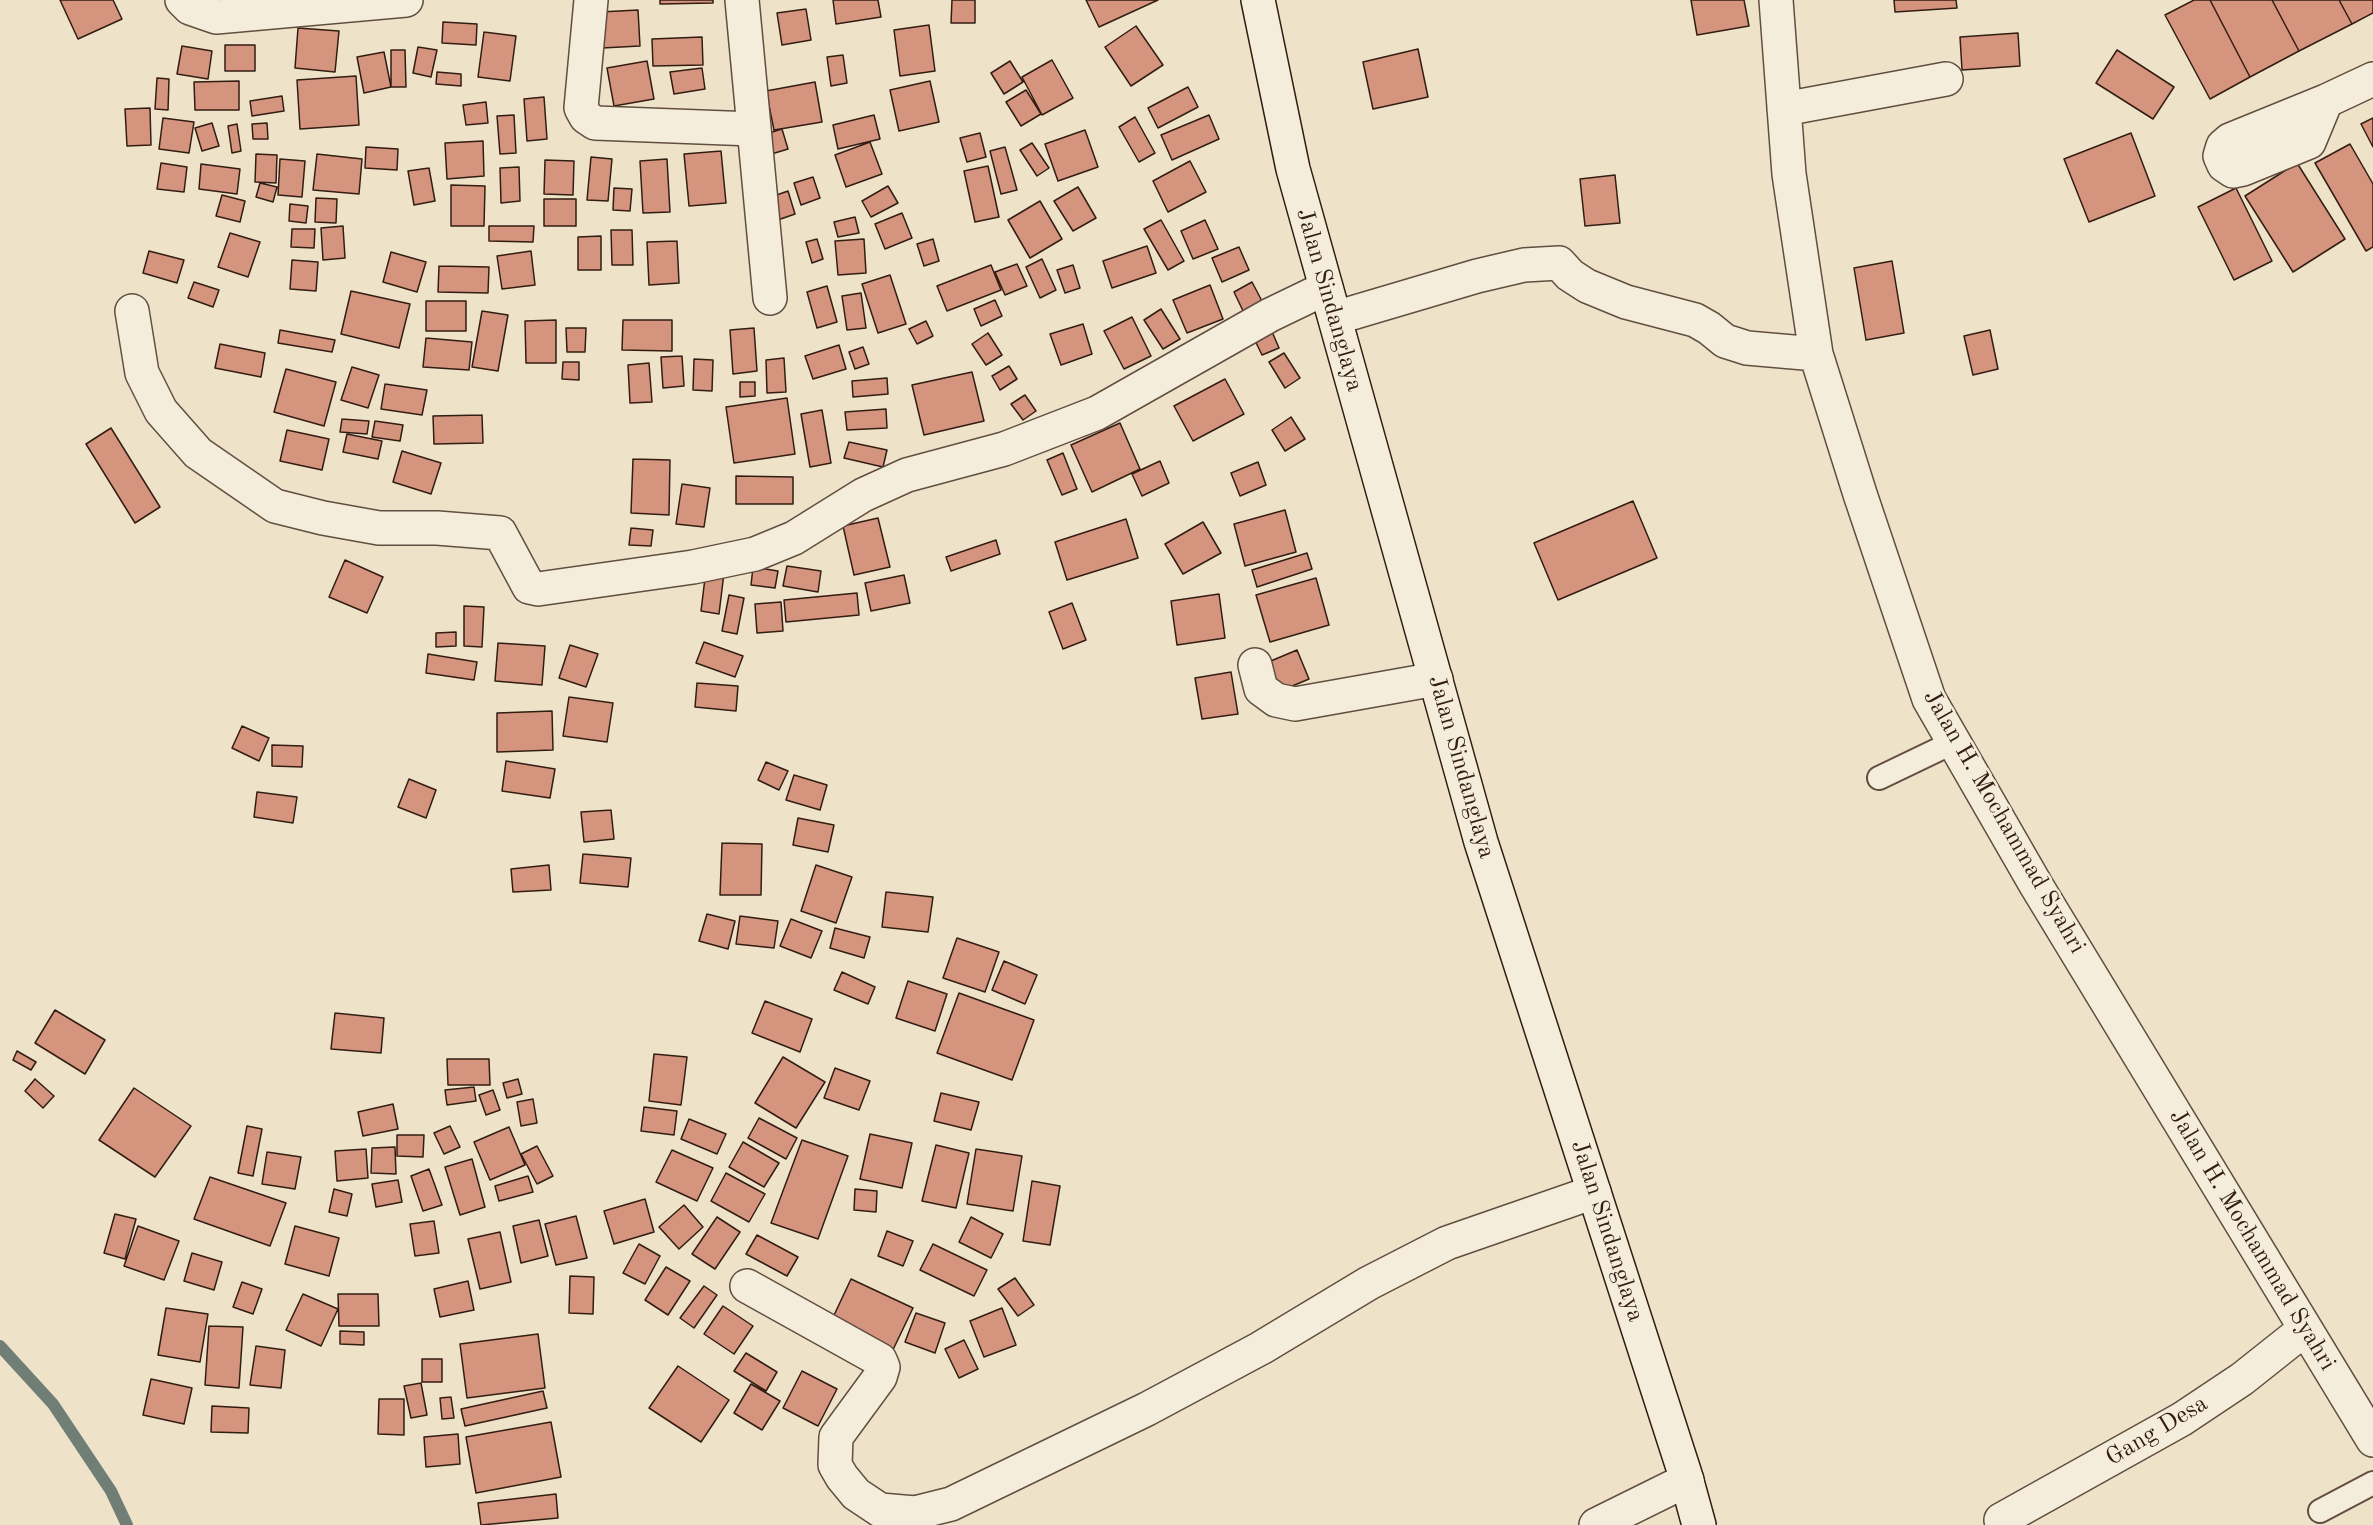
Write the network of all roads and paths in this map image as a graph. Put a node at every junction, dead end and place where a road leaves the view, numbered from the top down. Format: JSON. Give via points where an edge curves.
{"nodes":[{"id":1,"x":182,"y":0,"type":"edge"},
{"id":2,"x":406,"y":0,"type":"edge"},
{"id":3,"x":591,"y":0,"type":"edge"},
{"id":4,"x":742,"y":0,"type":"edge"},
{"id":5,"x":1258,"y":0,"type":"edge"},
{"id":6,"x":1776,"y":0,"type":"edge"},
{"id":7,"x":359,"y":2,"type":"edge"},
{"id":8,"x":1946,"y":79,"type":"dead end"},
{"id":9,"x":2373,"y":79,"type":"edge"},
{"id":10,"x":2326,"y":100,"type":"dead end"},
{"id":11,"x":1784,"y":109,"type":"junction"},
{"id":12,"x":753,"y":129,"type":"junction"},
{"id":13,"x":770,"y":298,"type":"dead end"},
{"id":14,"x":1330,"y":303,"type":"junction"},
{"id":15,"x":132,"y":311,"type":"dead end"},
{"id":16,"x":1816,"y":354,"type":"junction"},
{"id":17,"x":1255,"y":665,"type":"dead end"},
{"id":18,"x":1436,"y":679,"type":"junction"},
{"id":19,"x":1954,"y":742,"type":"junction"},
{"id":20,"x":1879,"y":778,"type":"dead end"},
{"id":21,"x":1594,"y":1192,"type":"junction"},
{"id":22,"x":747,"y":1286,"type":"dead end"},
{"id":23,"x":2305,"y":1329,"type":"junction"},
{"id":24,"x":2373,"y":1440,"type":"edge"},
{"id":25,"x":1687,"y":1480,"type":"junction"},
{"id":26,"x":2373,"y":1483,"type":"edge"},
{"id":27,"x":2320,"y":1511,"type":"dead end"},
{"id":28,"x":1998,"y":1523,"type":"edge"},
{"id":29,"x":1596,"y":1525,"type":"edge"},
{"id":30,"x":1699,"y":1525,"type":"edge"}],
"edges":[{"from":1,"to":7,"type":"street","via":[[190,8],[216,17]]},
{"from":2,"to":7,"type":"street"},
{"from":3,"to":12,"type":"street","via":[[581,108],[586,117],[595,123]]},
{"from":4,"to":12,"type":"street"},
{"from":5,"to":14,"type":"street","name":"Jalan Sindanglaya","via":[[1293,169]]},
{"from":6,"to":11,"type":"street","name":"Jalan H. Mochammad Syahri"},
{"from":8,"to":11,"type":"street"},
{"from":9,"to":10,"type":"street"},
{"from":11,"to":16,"type":"street","name":"Jalan H. Mochammad Syahri","via":[[1789,174]]},
{"from":12,"to":13,"type":"street"},
{"from":14,"to":15,"type":"street","via":[[1270,315],[1097,413],[1004,449],[907,475],[765,550],[693,567],[538,590],[529,586],[500,533],[379,528],[275,506],[198,453],[161,411],[142,373]]},
{"from":14,"to":16,"type":"street","via":[[1524,265],[1559,263],[1587,286],[1626,302],[1695,320],[1725,341],[1747,348]]},
{"from":14,"to":18,"type":"street","name":"Jalan Sindanglaya"},
{"from":16,"to":19,"type":"street","name":"Jalan H. Mochammad Syahri","via":[[1929,699]]},
{"from":17,"to":18,"type":"street","via":[[1261,690],[1276,700],[1295,704]]},
{"from":18,"to":21,"type":"street","name":"Jalan Sindanglaya","via":[[1481,842]]},
{"from":19,"to":20,"type":"lane"},
{"from":19,"to":23,"type":"street","name":"Jalan H. Mochammad Syahri","via":[[2036,885]]},
{"from":21,"to":22,"type":"street","via":[[1448,1243],[1369,1283],[1261,1348],[1147,1409],[951,1504],[915,1513],[880,1510],[856,1494],[836,1465],[836,1437],[880,1377],[880,1360]]},
{"from":21,"to":25,"type":"street","name":"Jalan Sindanglaya"},
{"from":23,"to":24,"type":"street","name":"Jalan H. Mochammad Syahri"},
{"from":23,"to":28,"type":"street","name":"Gang Desa","via":[[2242,1379],[2182,1419]]},
{"from":25,"to":29,"type":"street"},
{"from":25,"to":30,"type":"street","name":"Jalan Sindanglaya"},
{"from":26,"to":27,"type":"lane"}]}
